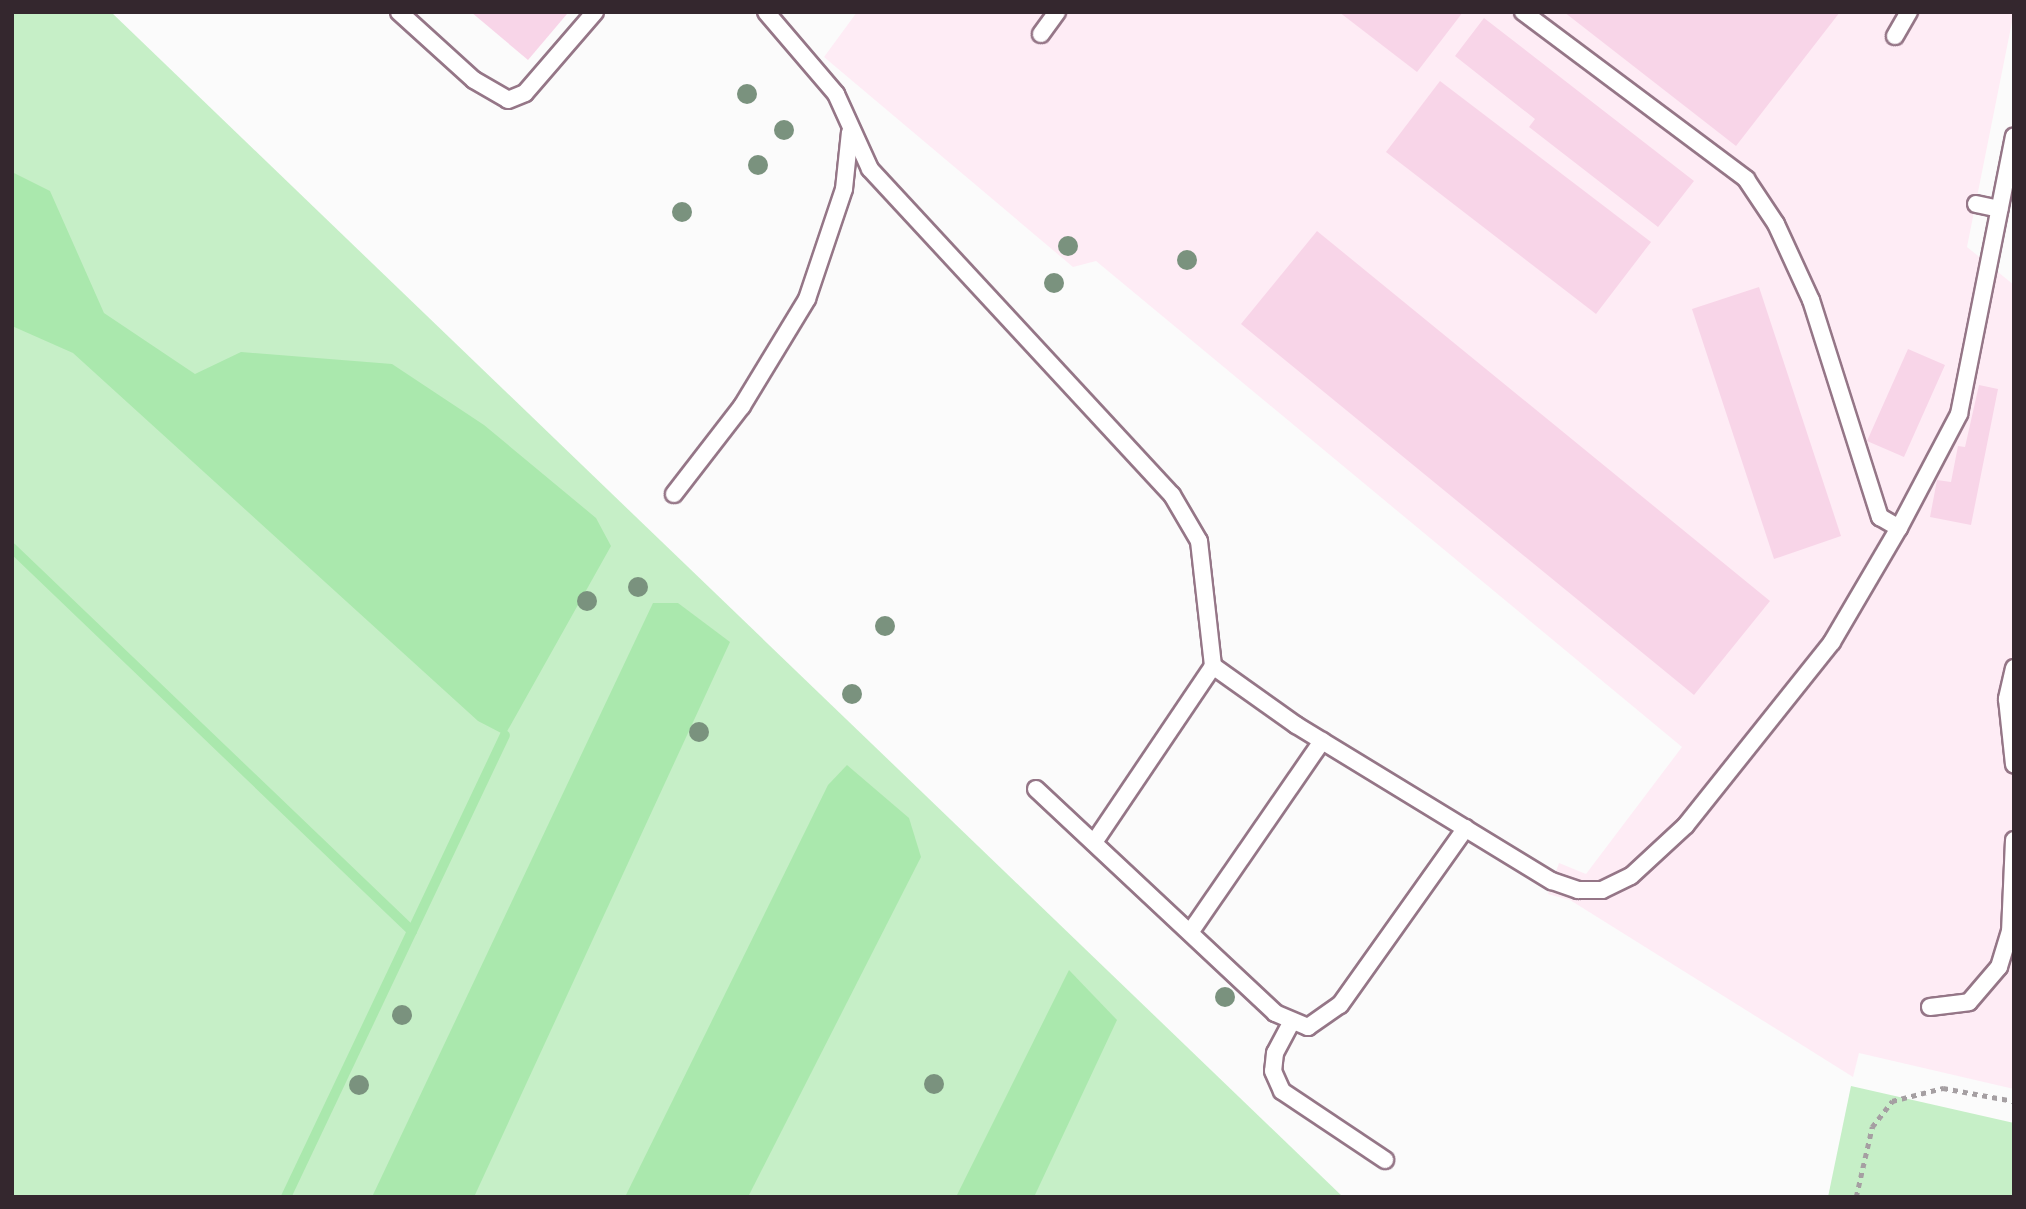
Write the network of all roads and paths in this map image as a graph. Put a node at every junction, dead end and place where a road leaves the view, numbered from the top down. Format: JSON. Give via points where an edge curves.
{"nodes":[{"id":1,"x":399,"y":12,"type":"edge"},
{"id":2,"x":595,"y":12,"type":"edge"},
{"id":3,"x":766,"y":12,"type":"edge"},
{"id":4,"x":1057,"y":12,"type":"edge"},
{"id":5,"x":1523,"y":12,"type":"edge"},
{"id":6,"x":1909,"y":12,"type":"edge"},
{"id":7,"x":1041,"y":34,"type":"dead end"},
{"id":8,"x":1895,"y":36,"type":"dead end"},
{"id":9,"x":850,"y":130,"type":"junction"},
{"id":10,"x":2014,"y":136,"type":"edge"},
{"id":11,"x":1976,"y":204,"type":"dead end"},
{"id":12,"x":1999,"y":209,"type":"junction"},
{"id":13,"x":674,"y":494,"type":"dead end"},
{"id":14,"x":1899,"y":528,"type":"junction"},
{"id":15,"x":1213,"y":666,"type":"junction"},
{"id":16,"x":2014,"y":668,"type":"edge"},
{"id":17,"x":1322,"y":741,"type":"junction"},
{"id":18,"x":2014,"y":765,"type":"edge"},
{"id":19,"x":1036,"y":789,"type":"dead end"},
{"id":20,"x":1465,"y":828,"type":"junction"},
{"id":21,"x":2014,"y":840,"type":"edge"},
{"id":22,"x":1095,"y":841,"type":"junction"},
{"id":23,"x":1191,"y":931,"type":"junction"},
{"id":24,"x":2010,"y":932,"type":"junction"},
{"id":25,"x":2014,"y":953,"type":"edge"},
{"id":26,"x":1930,"y":1007,"type":"dead end"},
{"id":27,"x":1291,"y":1024,"type":"junction"},
{"id":28,"x":2014,"y":1101,"type":"edge"},
{"id":29,"x":1385,"y":1160,"type":"dead end"},
{"id":30,"x":1856,"y":1197,"type":"edge"}],
"edges":[{"from":1,"to":2,"type":"lane","via":[[474,80],[508,100],[524,93]]},
{"from":3,"to":9,"type":"lane","via":[[836,94]]},
{"from":4,"to":7,"type":"lane"},
{"from":5,"to":14,"type":"lane","via":[[1746,179],[1776,224],[1811,300],[1880,517]]},
{"from":6,"to":8,"type":"lane"},
{"from":9,"to":13,"type":"lane","via":[[844,189],[807,299],[742,406]]},
{"from":9,"to":15,"type":"lane","via":[[870,169],[1172,495],[1199,541]]},
{"from":10,"to":12,"type":"lane"},
{"from":11,"to":12,"type":"lane"},
{"from":12,"to":14,"type":"lane","via":[[1959,414]]},
{"from":14,"to":20,"type":"lane","via":[[1832,642],[1706,803],[1631,876],[1602,890],[1578,890]]},
{"from":15,"to":17,"type":"lane"},
{"from":15,"to":22,"type":"lane"},
{"from":16,"to":18,"type":"lane","via":[[2007,699]]},
{"from":17,"to":20,"type":"lane"},
{"from":17,"to":23,"type":"lane"},
{"from":19,"to":22,"type":"lane"},
{"from":20,"to":27,"type":"lane","via":[[1340,1005],[1308,1027]]},
{"from":21,"to":24,"type":"lane"},
{"from":22,"to":23,"type":"lane"},
{"from":23,"to":27,"type":"lane"},
{"from":24,"to":25,"type":"lane"},
{"from":24,"to":26,"type":"lane","via":[[1983,993],[1954,1007]]},
{"from":27,"to":29,"type":"lane","via":[[1275,1053],[1273,1071],[1282,1091]]},
{"from":28,"to":30,"type":"path","via":[[1943,1088],[1892,1101],[1872,1127]]}]}
